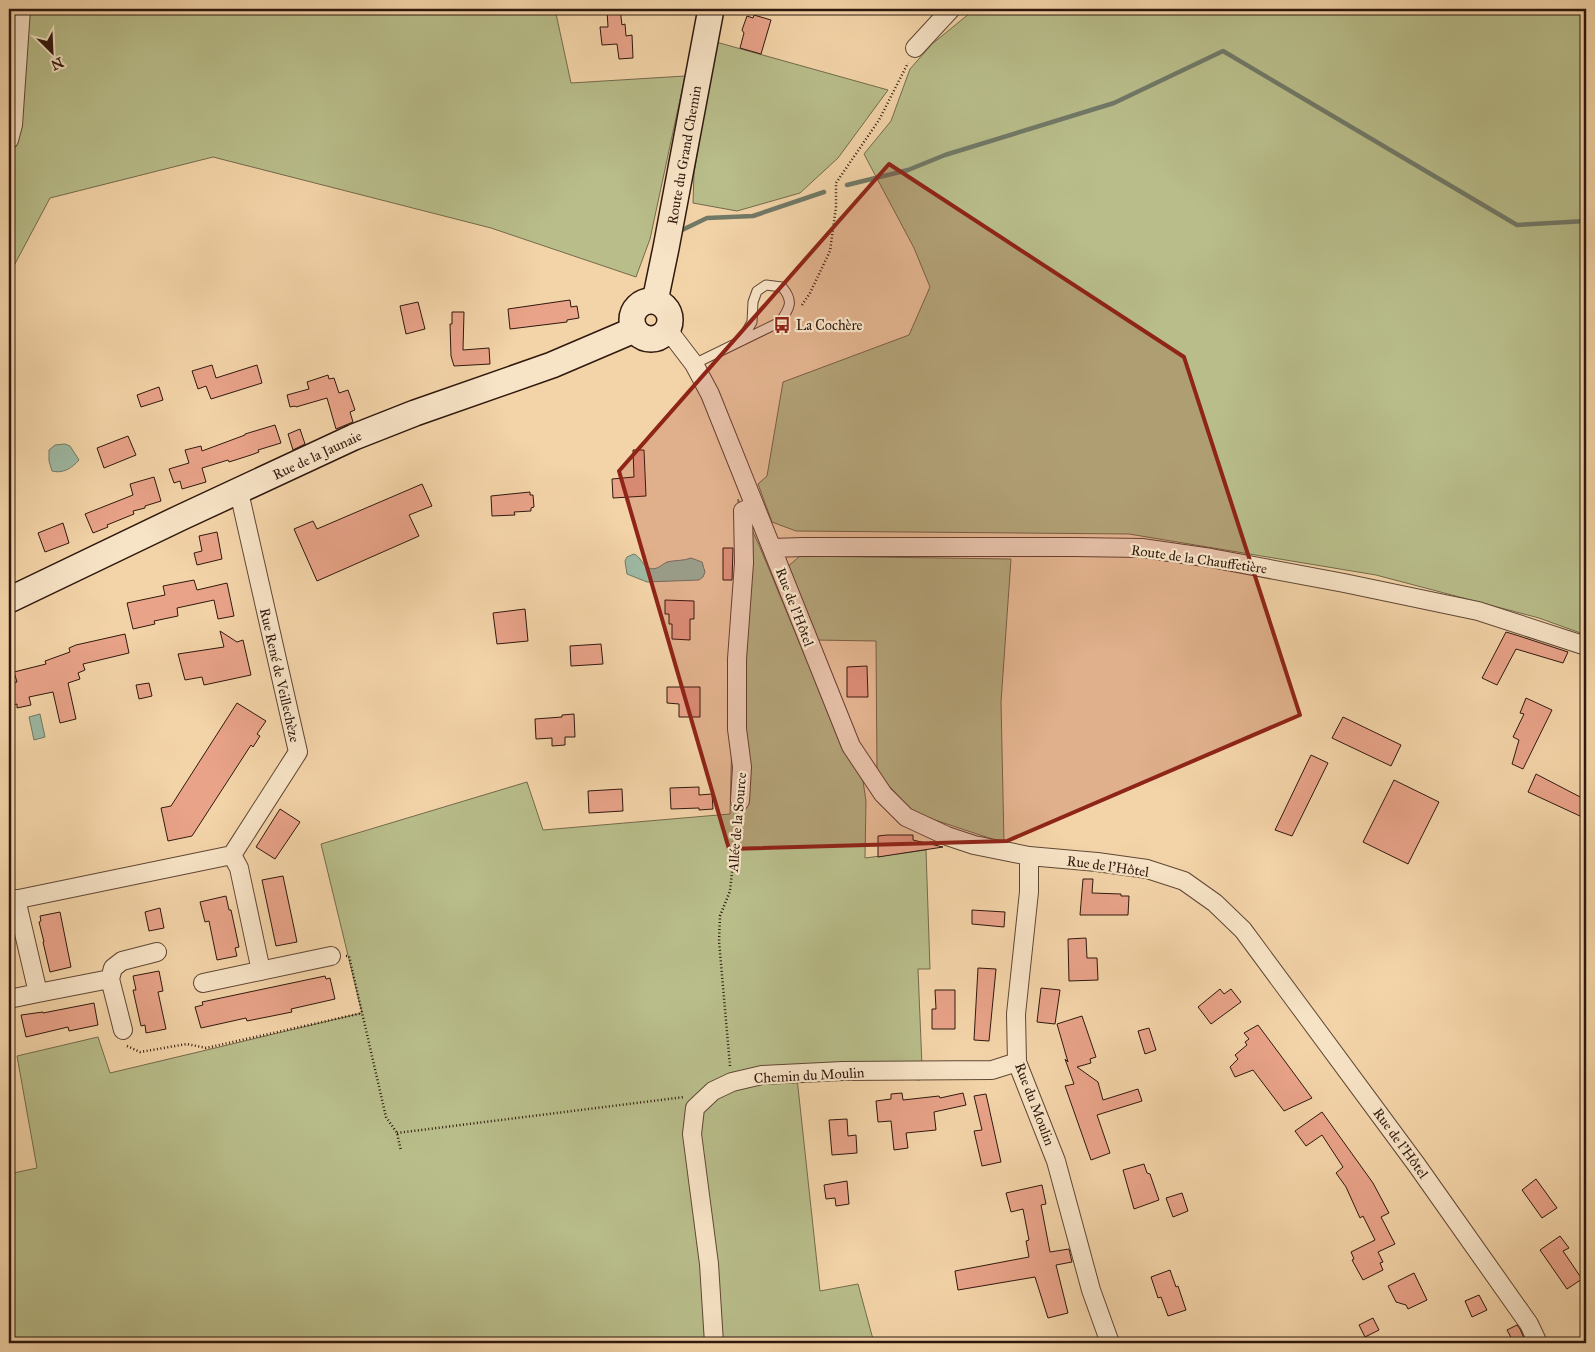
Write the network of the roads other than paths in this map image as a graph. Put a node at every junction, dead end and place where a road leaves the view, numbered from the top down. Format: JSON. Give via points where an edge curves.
{"nodes":[{"id":1,"x":21,"y":9,"type":"edge"},
{"id":2,"x":711,"y":9,"type":"edge"},
{"id":3,"x":950,"y":9,"type":"edge"},
{"id":4,"x":915,"y":48,"type":"road end"},
{"id":5,"x":9,"y":140,"type":"edge"},
{"id":6,"x":655,"y":301,"type":"junction"},
{"id":7,"x":634,"y":330,"type":"junction"},
{"id":8,"x":668,"y":330,"type":"junction"},
{"id":9,"x":742,"y":340,"type":"junction"},
{"id":10,"x":694,"y":364,"type":"junction"},
{"id":11,"x":239,"y":492,"type":"junction"},
{"id":12,"x":754,"y":506,"type":"junction"},
{"id":13,"x":772,"y":548,"type":"junction"},
{"id":14,"x":9,"y":600,"type":"edge"},
{"id":15,"x":1586,"y":646,"type":"edge"},
{"id":16,"x":740,"y":801,"type":"road end"},
{"id":17,"x":232,"y":855,"type":"junction"},
{"id":18,"x":1029,"y":856,"type":"junction"},
{"id":19,"x":13,"y":900,"type":"edge"},
{"id":20,"x":157,"y":952,"type":"dead end"},
{"id":21,"x":331,"y":956,"type":"road end"},
{"id":22,"x":261,"y":971,"type":"junction"},
{"id":23,"x":110,"y":979,"type":"junction"},
{"id":24,"x":203,"y":983,"type":"dead end"},
{"id":25,"x":38,"y":993,"type":"junction"},
{"id":26,"x":9,"y":999,"type":"edge"},
{"id":27,"x":123,"y":1030,"type":"road end"},
{"id":28,"x":1017,"y":1062,"type":"junction"},
{"id":29,"x":714,"y":1343,"type":"edge"},
{"id":30,"x":1110,"y":1343,"type":"edge"},
{"id":31,"x":1538,"y":1343,"type":"edge"}],
"edges":[{"from":1,"to":5,"type":"street","via":[[14,125]]},
{"from":2,"to":6,"type":"main road","name":"Route du Grand Chemin"},
{"from":3,"to":4,"type":"street"},
{"from":6,"to":7,"type":"main road","via":[[638,305],[633,313]]},
{"from":6,"to":8,"type":"main road","via":[[669,312]]},
{"from":7,"to":8,"type":"main road","via":[[651,340]]},
{"from":7,"to":11,"type":"main road","name":"Rue de la Jaunaie","via":[[552,365],[354,437]]},
{"from":8,"to":10,"type":"street","name":"Rue de l'Hôtel"},
{"from":9,"to":9,"type":"lane","via":[[752,322],[752,302],[757,291],[766,285],[782,287],[790,301],[789,310],[780,322]]},
{"from":9,"to":10,"type":"lane"},
{"from":10,"to":12,"type":"street","name":"Rue de l'Hôtel","via":[[710,394]]},
{"from":11,"to":14,"type":"main road","name":"Rue de la Jaunaie"},
{"from":11,"to":17,"type":"street","name":"Rue René de Veillechèze","via":[[298,752]]},
{"from":12,"to":13,"type":"street","name":"Rue de l'Hôtel"},
{"from":12,"to":16,"type":"street","name":"Allée de la Source","via":[[743,512],[744,563],[737,659],[737,729],[742,767]]},
{"from":13,"to":15,"type":"street","name":"Route de la Chauffetière","via":[[1142,548],[1211,558],[1478,611]]},
{"from":13,"to":18,"type":"street","name":"Rue de l'Hôtel","via":[[851,746],[883,794],[906,817],[947,836]]},
{"from":17,"to":19,"type":"street"},
{"from":17,"to":22,"type":"street","via":[[239,868]]},
{"from":18,"to":28,"type":"street","name":"Rue du Moulin","via":[[1029,892],[1016,1014]]},
{"from":18,"to":31,"type":"street","name":"Rue de l'Hôtel","via":[[1147,869],[1184,881],[1243,930],[1422,1172],[1529,1324]]},
{"from":19,"to":25,"type":"street"},
{"from":20,"to":23,"type":"street","via":[[122,961],[113,968]]},
{"from":21,"to":22,"type":"street"},
{"from":22,"to":24,"type":"street"},
{"from":23,"to":25,"type":"street"},
{"from":23,"to":27,"type":"street"},
{"from":25,"to":26,"type":"street"},
{"from":28,"to":29,"type":"street","name":"Chemin du Moulin","via":[[992,1070],[762,1075],[732,1082],[713,1091],[695,1108],[692,1134],[709,1264]]},
{"from":28,"to":30,"type":"street","name":"Rue du Moulin","via":[[1056,1161],[1091,1290]]}]}
